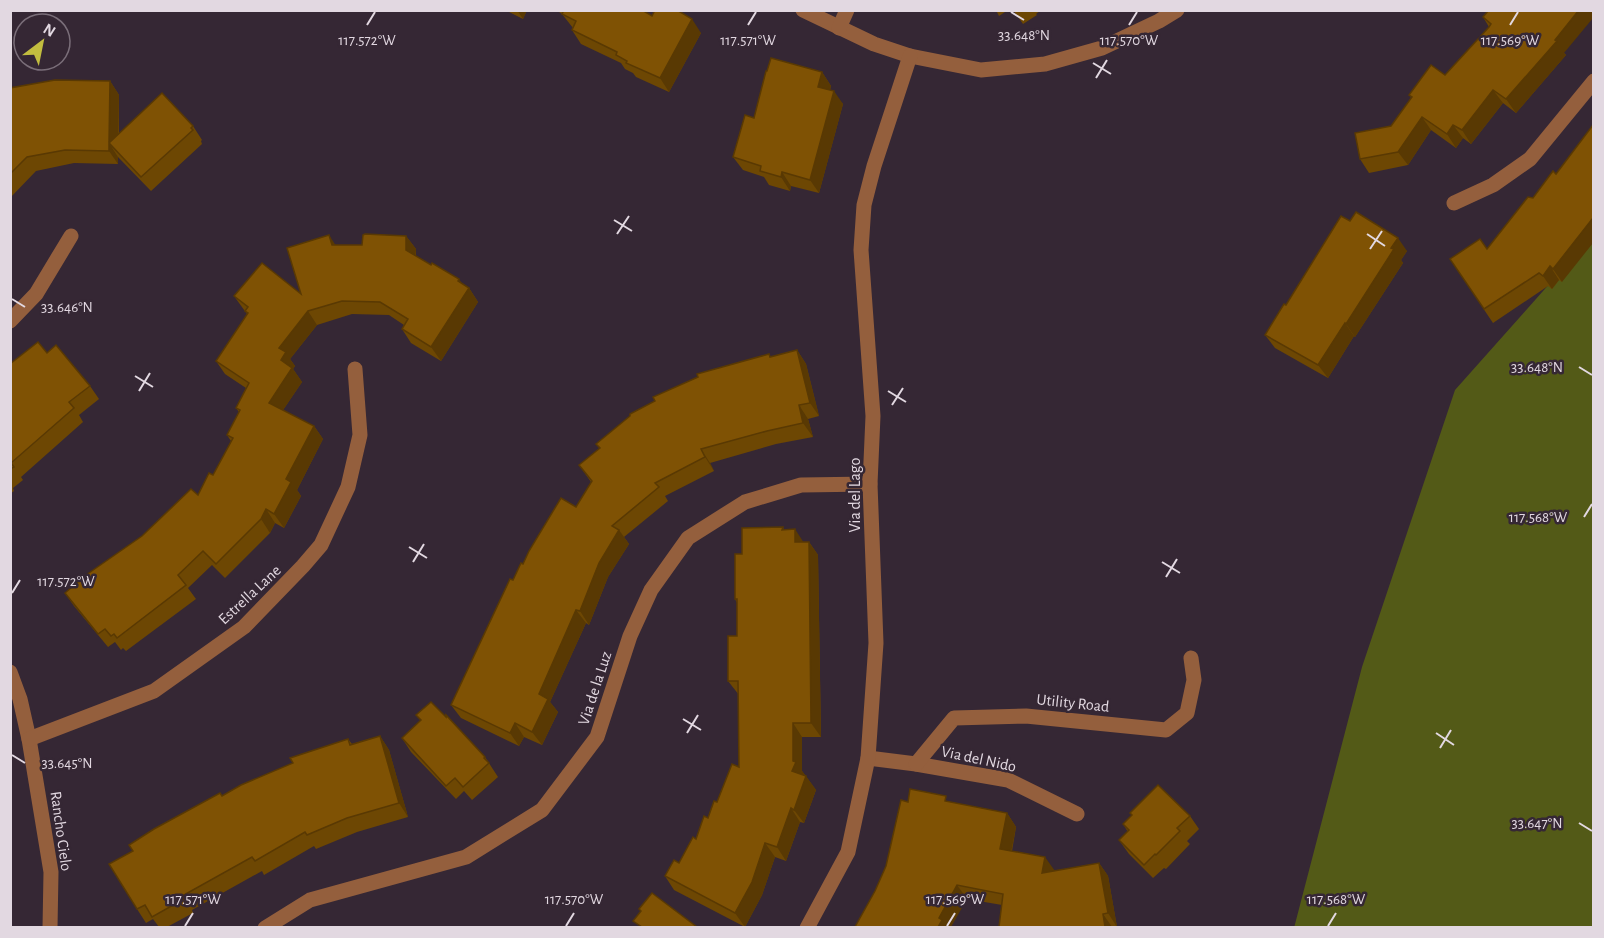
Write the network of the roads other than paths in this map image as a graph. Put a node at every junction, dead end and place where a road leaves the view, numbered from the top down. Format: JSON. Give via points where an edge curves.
{"nodes":[{"id":1,"x":803,"y":10,"type":"edge"},
{"id":2,"x":846,"y":10,"type":"edge"},
{"id":3,"x":1177,"y":10,"type":"edge"},
{"id":4,"x":839,"y":28,"type":"junction"},
{"id":5,"x":910,"y":56,"type":"junction"},
{"id":6,"x":1593,"y":81,"type":"edge"},
{"id":7,"x":1454,"y":203,"type":"dead end"},
{"id":8,"x":71,"y":236,"type":"dead end"},
{"id":9,"x":10,"y":321,"type":"edge"},
{"id":10,"x":355,"y":369,"type":"dead end"},
{"id":11,"x":870,"y":484,"type":"junction"},
{"id":12,"x":1191,"y":658,"type":"dead end"},
{"id":13,"x":10,"y":672,"type":"edge"},
{"id":14,"x":29,"y":739,"type":"junction"},
{"id":15,"x":868,"y":758,"type":"junction"},
{"id":16,"x":916,"y":764,"type":"junction"},
{"id":17,"x":1077,"y":814,"type":"dead end"},
{"id":18,"x":50,"y":927,"type":"edge"},
{"id":19,"x":265,"y":927,"type":"edge"},
{"id":20,"x":807,"y":927,"type":"edge"}],
"edges":[{"from":1,"to":4,"type":"street"},
{"from":2,"to":4,"type":"street"},
{"from":3,"to":5,"type":"street","via":[[1102,48],[1045,63],[981,70]]},
{"from":4,"to":5,"type":"street"},
{"from":5,"to":11,"type":"street","name":"Via del Lago","via":[[864,205],[861,250],[873,416]]},
{"from":6,"to":7,"type":"street","via":[[1530,159],[1493,185]]},
{"from":8,"to":9,"type":"street","via":[[36,294]]},
{"from":10,"to":14,"type":"street","name":"Estrella Lane","via":[[360,435],[348,487],[321,545],[303,566],[244,627],[154,691]]},
{"from":11,"to":15,"type":"street","name":"Via del Lago","via":[[876,643]]},
{"from":11,"to":19,"type":"street","name":"Via de la Luz","via":[[801,485],[745,502],[688,538],[651,590],[630,636],[597,737],[542,810],[466,857],[310,900]]},
{"from":12,"to":16,"type":"street","name":"Utility Road","via":[[1194,681],[1187,713],[1166,730],[1026,716],[954,718]]},
{"from":13,"to":14,"type":"street","name":"Rancho Cielo","via":[[21,699]]},
{"from":14,"to":18,"type":"street","name":"Rancho Cielo","via":[[51,872]]},
{"from":15,"to":16,"type":"street","name":"Via del Nido"},
{"from":15,"to":20,"type":"street","name":"Via del Lago","via":[[848,852]]},
{"from":16,"to":17,"type":"street","name":"Via del Nido","via":[[1008,780]]}]}
